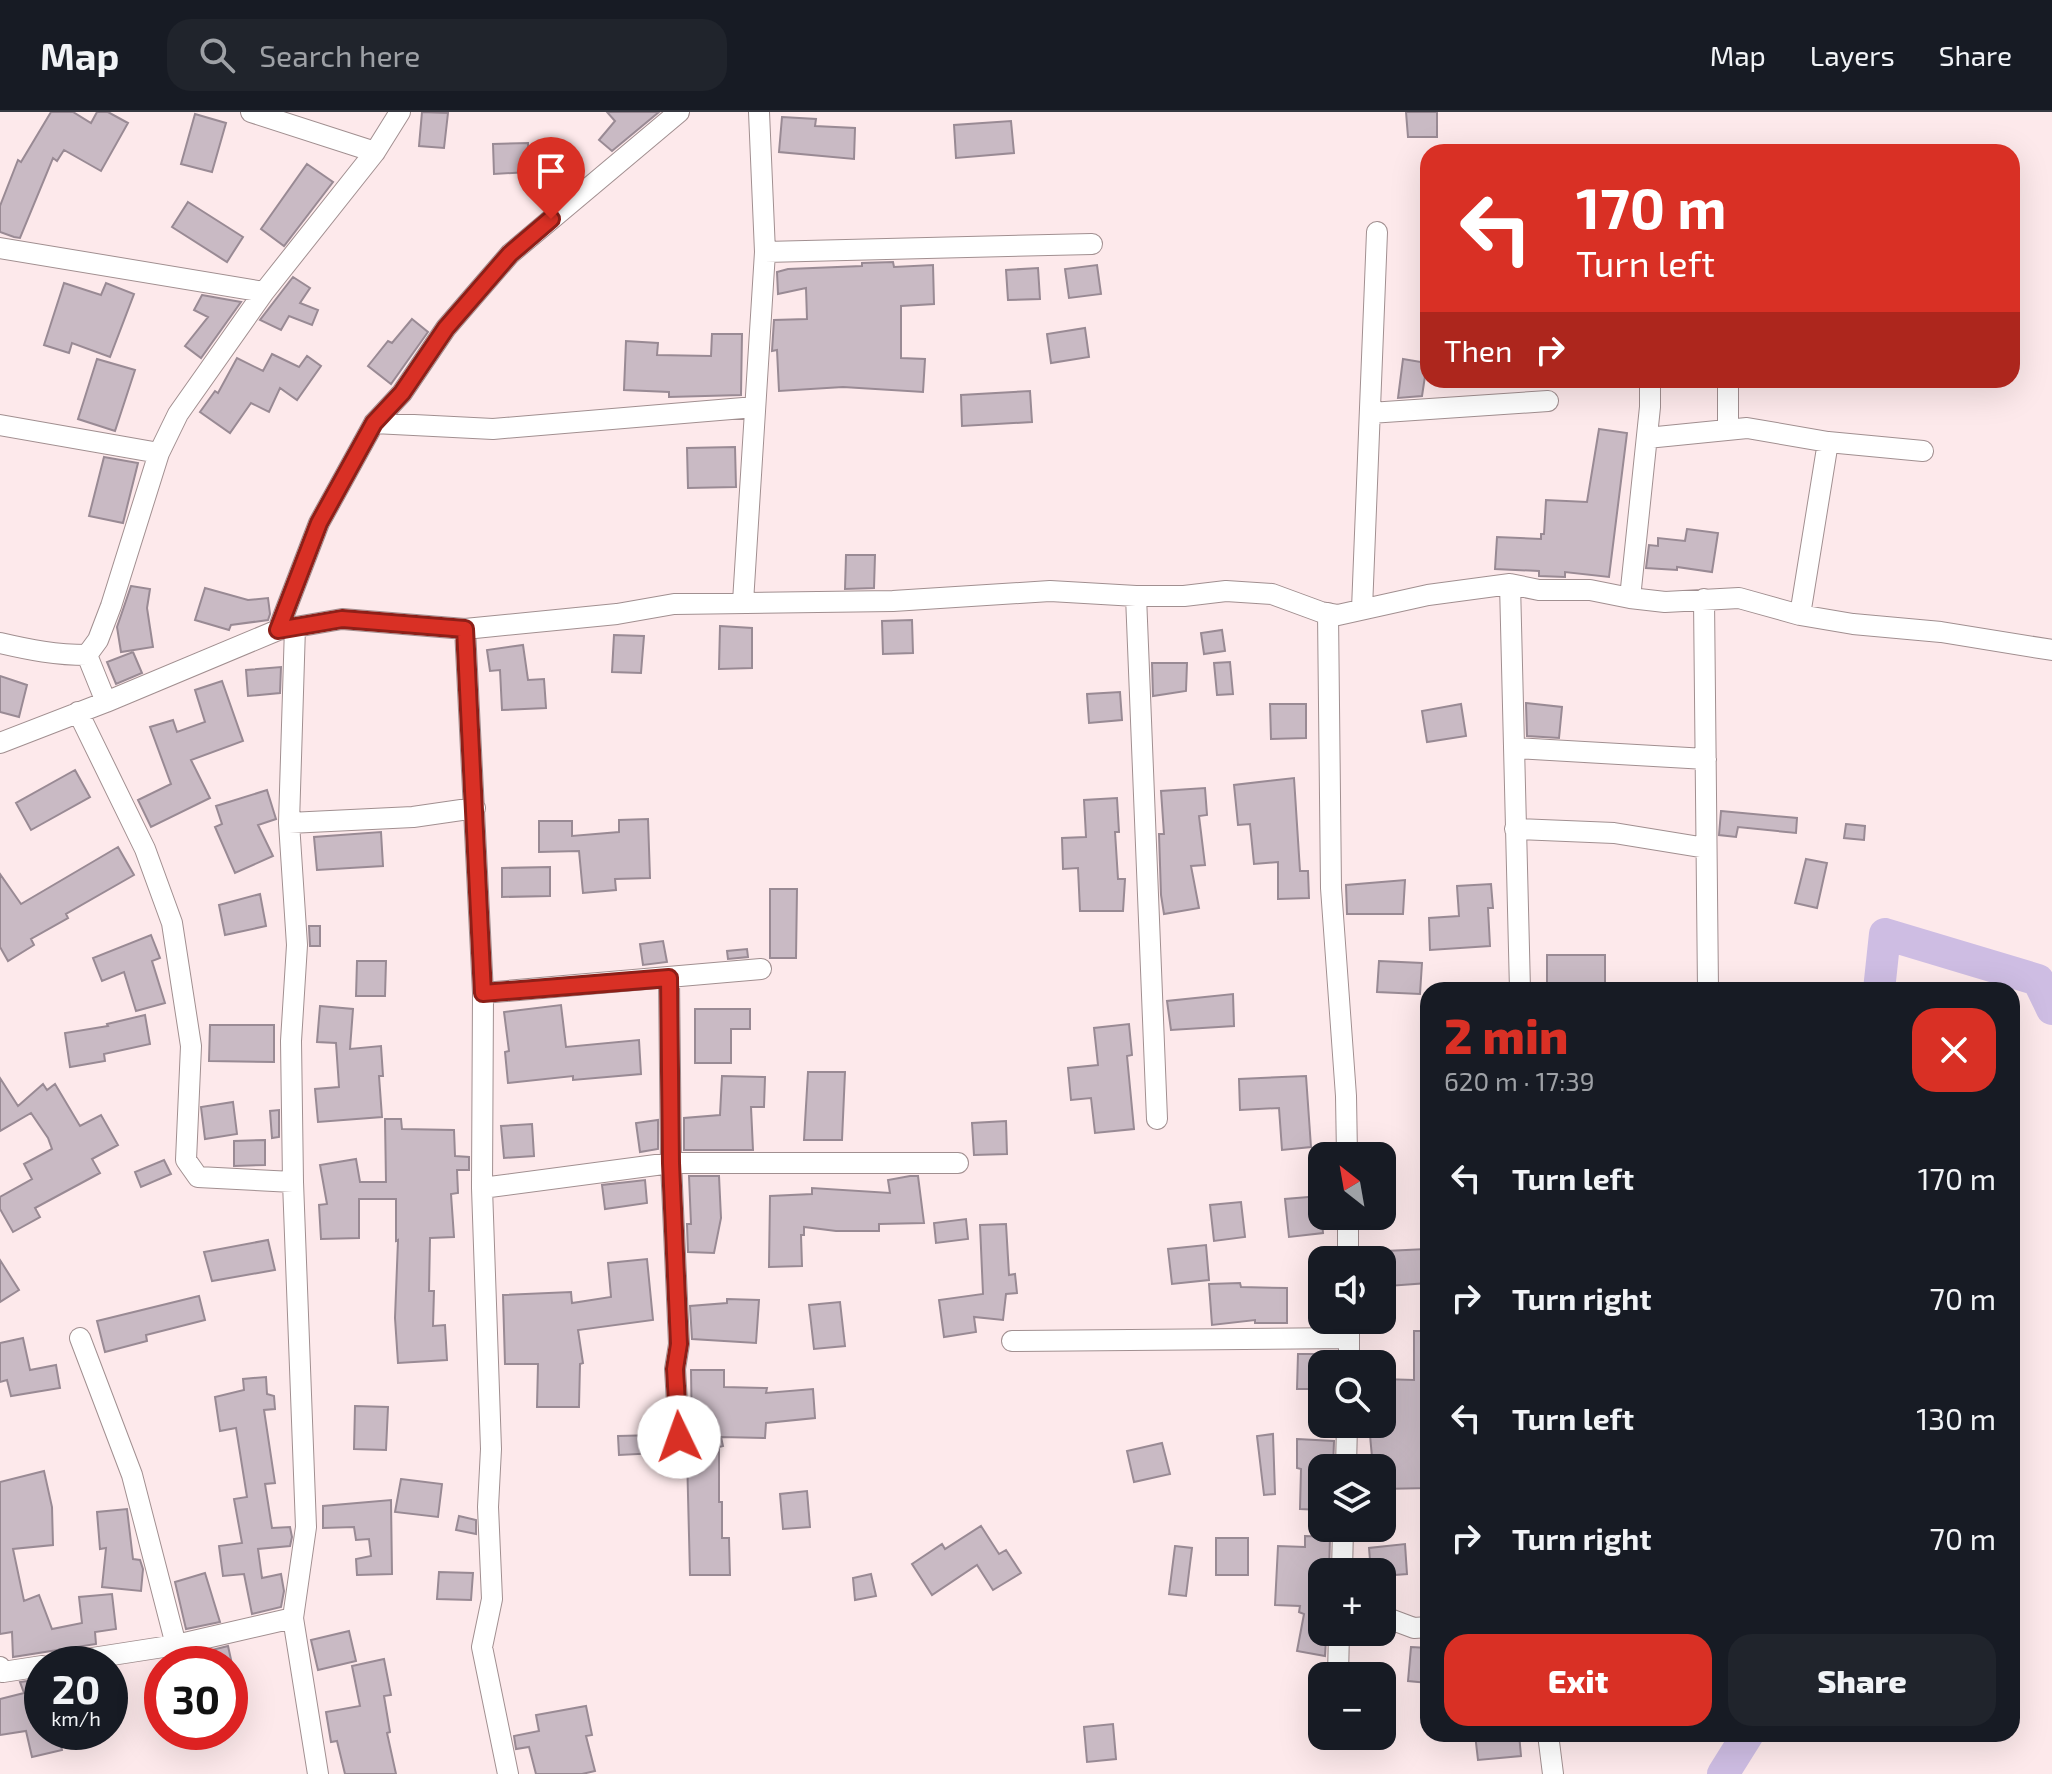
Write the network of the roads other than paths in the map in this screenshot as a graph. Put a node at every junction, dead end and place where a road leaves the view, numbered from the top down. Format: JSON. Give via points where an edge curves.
{"nodes":[{"id":1,"x":251,"y":112,"type":"edge"},
{"id":2,"x":400,"y":112,"type":"edge"},
{"id":3,"x":679,"y":112,"type":"edge"},
{"id":4,"x":759,"y":112,"type":"edge"},
{"id":5,"x":375,"y":152,"type":"junction"},
{"id":6,"x":1377,"y":232,"type":"dead end"},
{"id":7,"x":1092,"y":244,"type":"dead end"},
{"id":8,"x":0,"y":248,"type":"edge"},
{"id":9,"x":765,"y":252,"type":"junction"},
{"id":10,"x":264,"y":292,"type":"junction"},
{"id":11,"x":1650,"y":388,"type":"edge"},
{"id":12,"x":1728,"y":388,"type":"edge"},
{"id":13,"x":1548,"y":401,"type":"dead end"},
{"id":14,"x":755,"y":407,"type":"junction"},
{"id":15,"x":1370,"y":413,"type":"junction"},
{"id":16,"x":374,"y":423,"type":"junction"},
{"id":17,"x":0,"y":425,"type":"edge"},
{"id":18,"x":1728,"y":430,"type":"junction"},
{"id":19,"x":1647,"y":438,"type":"junction"},
{"id":20,"x":1828,"y":442,"type":"junction"},
{"id":21,"x":1923,"y":451,"type":"dead end"},
{"id":22,"x":159,"y":453,"type":"junction"},
{"id":23,"x":1510,"y":584,"type":"junction"},
{"id":24,"x":1136,"y":596,"type":"junction"},
{"id":25,"x":1630,"y":598,"type":"junction"},
{"id":26,"x":1704,"y":599,"type":"junction"},
{"id":27,"x":743,"y":602,"type":"junction"},
{"id":28,"x":1362,"y":609,"type":"junction"},
{"id":29,"x":1328,"y":613,"type":"junction"},
{"id":30,"x":1800,"y":615,"type":"junction"},
{"id":31,"x":286,"y":628,"type":"junction"},
{"id":32,"x":465,"y":629,"type":"junction"},
{"id":33,"x":0,"y":643,"type":"edge"},
{"id":34,"x":2052,"y":650,"type":"edge"},
{"id":35,"x":87,"y":655,"type":"junction"},
{"id":36,"x":106,"y":702,"type":"junction"},
{"id":37,"x":78,"y":712,"type":"junction"},
{"id":38,"x":0,"y":743,"type":"edge"},
{"id":39,"x":1514,"y":748,"type":"junction"},
{"id":40,"x":1706,"y":759,"type":"junction"},
{"id":41,"x":475,"y":808,"type":"junction"},
{"id":42,"x":289,"y":823,"type":"junction"},
{"id":43,"x":1515,"y":829,"type":"junction"},
{"id":44,"x":1706,"y":848,"type":"junction"},
{"id":45,"x":761,"y":969,"type":"dead end"},
{"id":46,"x":669,"y":978,"type":"junction"},
{"id":47,"x":1520,"y":982,"type":"edge"},
{"id":48,"x":1708,"y":982,"type":"edge"},
{"id":49,"x":483,"y":993,"type":"junction"},
{"id":50,"x":1157,"y":1119,"type":"dead end"},
{"id":51,"x":1347,"y":1142,"type":"edge"},
{"id":52,"x":671,"y":1163,"type":"junction"},
{"id":53,"x":958,"y":1163,"type":"dead end"},
{"id":54,"x":293,"y":1182,"type":"junction"},
{"id":55,"x":482,"y":1188,"type":"junction"},
{"id":56,"x":1308,"y":1330,"type":"edge"},
{"id":57,"x":80,"y":1338,"type":"dead end"},
{"id":58,"x":1012,"y":1341,"type":"dead end"},
{"id":59,"x":679,"y":1437,"type":"dead end"},
{"id":60,"x":293,"y":1618,"type":"junction"},
{"id":61,"x":1396,"y":1621,"type":"edge"},
{"id":62,"x":1420,"y":1628,"type":"edge"},
{"id":63,"x":176,"y":1645,"type":"junction"},
{"id":64,"x":128,"y":1652,"type":"edge"},
{"id":65,"x":0,"y":1667,"type":"edge"},
{"id":66,"x":24,"y":1669,"type":"edge"},
{"id":67,"x":1549,"y":1742,"type":"edge"},
{"id":68,"x":318,"y":1774,"type":"edge"},
{"id":69,"x":508,"y":1774,"type":"edge"},
{"id":70,"x":1553,"y":1774,"type":"edge"}],
"edges":[{"from":1,"to":5,"type":"street"},
{"from":2,"to":5,"type":"street"},
{"from":3,"to":16,"type":"street","via":[[510,254]]},
{"from":4,"to":9,"type":"street"},
{"from":5,"to":10,"type":"street"},
{"from":6,"to":15,"type":"street"},
{"from":7,"to":9,"type":"street"},
{"from":8,"to":10,"type":"street"},
{"from":9,"to":14,"type":"street"},
{"from":10,"to":22,"type":"street","via":[[178,414]]},
{"from":11,"to":19,"type":"street"},
{"from":12,"to":18,"type":"street"},
{"from":13,"to":15,"type":"street"},
{"from":14,"to":16,"type":"street","via":[[493,429]]},
{"from":14,"to":27,"type":"street"},
{"from":15,"to":28,"type":"street"},
{"from":16,"to":31,"type":"street","via":[[319,523]]},
{"from":17,"to":22,"type":"street"},
{"from":18,"to":19,"type":"street"},
{"from":18,"to":20,"type":"street","via":[[1760,429]]},
{"from":19,"to":25,"type":"street"},
{"from":20,"to":21,"type":"street"},
{"from":20,"to":30,"type":"street"},
{"from":22,"to":35,"type":"street","via":[[111,606]]},
{"from":23,"to":25,"type":"street"},
{"from":23,"to":28,"type":"street"},
{"from":23,"to":39,"type":"street"},
{"from":24,"to":27,"type":"street","via":[[1050,591],[893,601]]},
{"from":24,"to":29,"type":"street","via":[[1272,594]]},
{"from":24,"to":50,"type":"street"},
{"from":25,"to":26,"type":"street"},
{"from":26,"to":30,"type":"street","via":[[1739,598]]},
{"from":26,"to":40,"type":"street"},
{"from":27,"to":32,"type":"street","via":[[674,604]]},
{"from":28,"to":29,"type":"street"},
{"from":29,"to":51,"type":"street","via":[[1331,888]]},
{"from":30,"to":34,"type":"street"},
{"from":31,"to":32,"type":"street","via":[[342,619]]},
{"from":31,"to":36,"type":"street"},
{"from":31,"to":42,"type":"street"},
{"from":32,"to":41,"type":"street"},
{"from":33,"to":35,"type":"street","via":[[34,652]]},
{"from":35,"to":36,"type":"street"},
{"from":36,"to":37,"type":"street"},
{"from":37,"to":38,"type":"street"},
{"from":37,"to":54,"type":"street","via":[[145,849],[172,923],[191,1046],[186,1160],[198,1177]]},
{"from":39,"to":40,"type":"street"},
{"from":39,"to":43,"type":"street"},
{"from":40,"to":44,"type":"street"},
{"from":41,"to":42,"type":"street"},
{"from":41,"to":49,"type":"street"},
{"from":42,"to":54,"type":"street","via":[[297,945],[291,1041]]},
{"from":43,"to":44,"type":"street","via":[[1614,833]]},
{"from":43,"to":47,"type":"street"},
{"from":44,"to":48,"type":"street"},
{"from":45,"to":46,"type":"street"},
{"from":46,"to":49,"type":"street"},
{"from":46,"to":52,"type":"street"},
{"from":49,"to":55,"type":"street"},
{"from":52,"to":53,"type":"street"},
{"from":52,"to":55,"type":"street"},
{"from":52,"to":59,"type":"street"},
{"from":54,"to":60,"type":"street","via":[[306,1527]]},
{"from":55,"to":69,"type":"street","via":[[492,1599],[482,1647]]},
{"from":56,"to":58,"type":"street"},
{"from":57,"to":63,"type":"street","via":[[132,1475]]},
{"from":60,"to":63,"type":"street"},
{"from":60,"to":68,"type":"street"},
{"from":61,"to":62,"type":"street"},
{"from":63,"to":64,"type":"street"},
{"from":65,"to":66,"type":"street","via":[[3,1672]]},
{"from":67,"to":70,"type":"street"}]}
